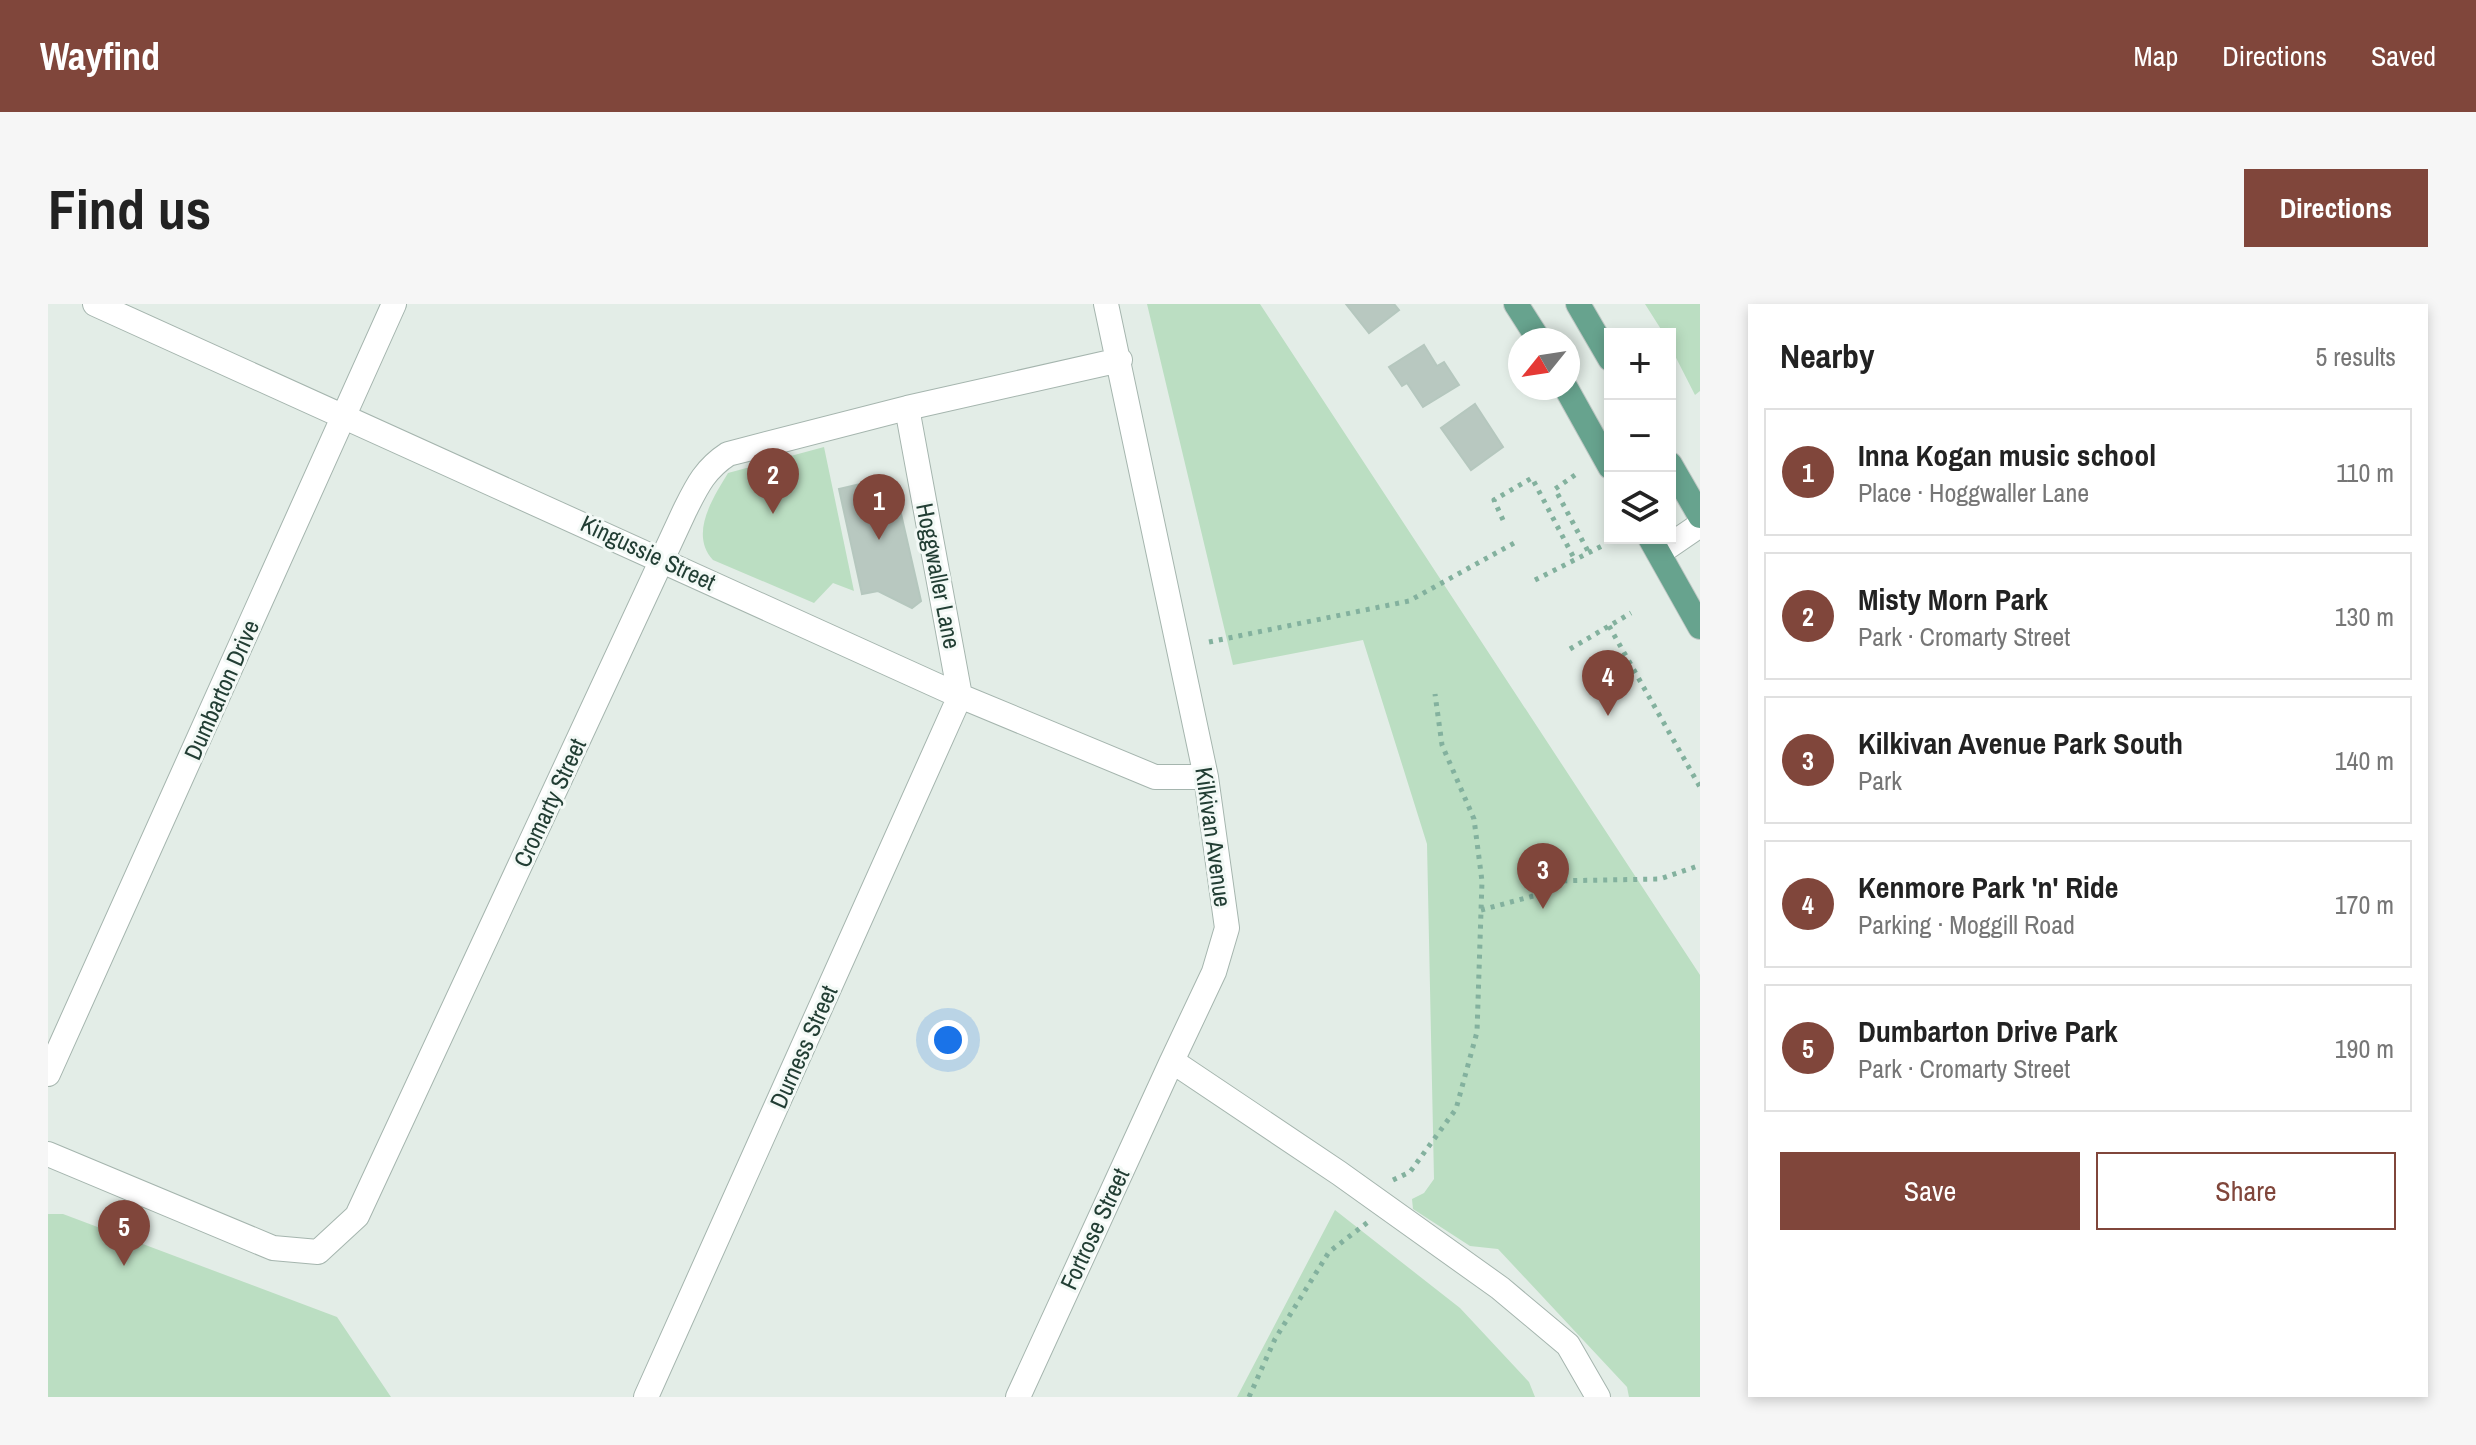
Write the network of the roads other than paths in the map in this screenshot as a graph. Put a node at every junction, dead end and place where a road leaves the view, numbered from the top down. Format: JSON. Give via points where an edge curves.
{"nodes":[{"id":1,"x":95,"y":304,"type":"edge"},
{"id":2,"x":394,"y":304,"type":"edge"},
{"id":3,"x":1106,"y":304,"type":"edge"},
{"id":4,"x":1516,"y":304,"type":"edge"},
{"id":5,"x":1578,"y":304,"type":"edge"},
{"id":6,"x":1531,"y":328,"type":"edge"},
{"id":7,"x":1604,"y":349,"type":"edge"},
{"id":8,"x":1120,"y":360,"type":"junction"},
{"id":9,"x":1573,"y":400,"type":"edge"},
{"id":10,"x":907,"y":408,"type":"junction"},
{"id":11,"x":346,"y":416,"type":"junction"},
{"id":12,"x":1604,"y":456,"type":"edge"},
{"id":13,"x":1675,"y":472,"type":"edge"},
{"id":14,"x":1700,"y":516,"type":"edge"},
{"id":15,"x":1700,"y":525,"type":"edge"},
{"id":16,"x":1654,"y":546,"type":"edge"},
{"id":17,"x":664,"y":560,"type":"junction"},
{"id":18,"x":1700,"y":627,"type":"edge"},
{"id":19,"x":960,"y":696,"type":"junction"},
{"id":20,"x":1206,"y":777,"type":"junction"},
{"id":21,"x":1172,"y":1061,"type":"junction"},
{"id":22,"x":48,"y":1074,"type":"edge"},
{"id":23,"x":48,"y":1154,"type":"edge"},
{"id":24,"x":646,"y":1397,"type":"edge"},
{"id":25,"x":1018,"y":1397,"type":"edge"},
{"id":26,"x":1598,"y":1397,"type":"edge"}],
"edges":[{"from":1,"to":11,"type":"street","name":"Kingussie Street"},
{"from":2,"to":11,"type":"street","name":"Dumbarton Drive"},
{"from":3,"to":8,"type":"street","name":"Kilkivan Avenue"},
{"from":4,"to":6,"type":"main road"},
{"from":5,"to":7,"type":"main road"},
{"from":8,"to":10,"type":"street","name":"Cromarty Street"},
{"from":8,"to":20,"type":"street","name":"Kilkivan Avenue"},
{"from":9,"to":12,"type":"main road"},
{"from":10,"to":17,"type":"street","name":"Cromarty Street","via":[[728,454],[702,476]]},
{"from":10,"to":19,"type":"street","name":"Hoggwaller Lane"},
{"from":11,"to":17,"type":"street","name":"Kingussie Street"},
{"from":11,"to":22,"type":"street","name":"Dumbarton Drive"},
{"from":13,"to":14,"type":"main road"},
{"from":15,"to":16,"type":"street"},
{"from":16,"to":18,"type":"main road"},
{"from":17,"to":19,"type":"street","name":"Kingussie Street"},
{"from":17,"to":23,"type":"street","name":"Cromarty Street","via":[[357,1216],[318,1252],[273,1248]]},
{"from":19,"to":20,"type":"street","name":"Kingussie Street","via":[[1155,777]]},
{"from":19,"to":24,"type":"street","name":"Durness Street"},
{"from":20,"to":21,"type":"street","name":"Kilkivan Avenue","via":[[1227,928],[1214,972]]},
{"from":21,"to":25,"type":"street","name":"Fortrose Street"},
{"from":21,"to":26,"type":"street","via":[[1500,1288],[1568,1345]]}]}
